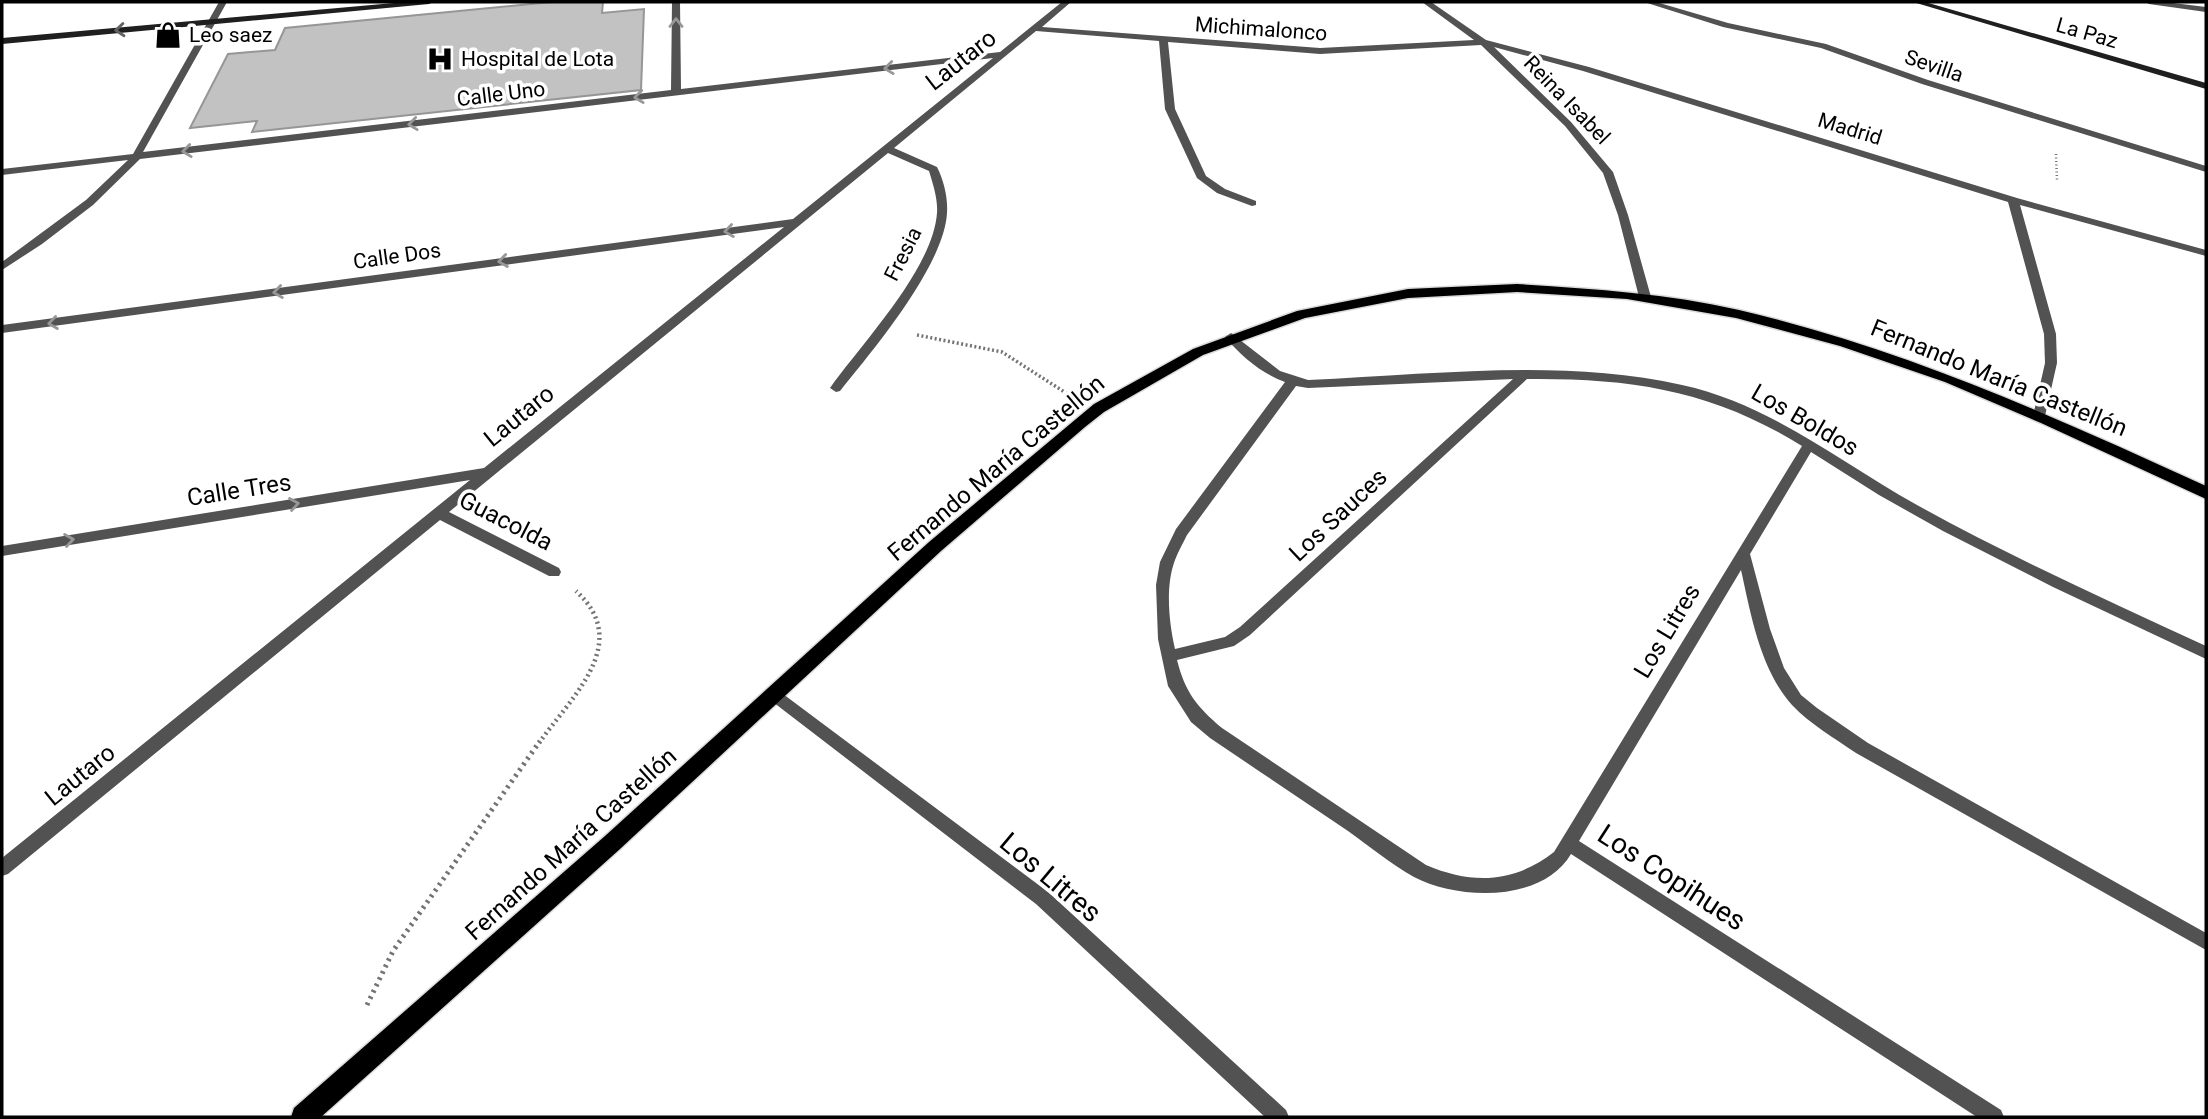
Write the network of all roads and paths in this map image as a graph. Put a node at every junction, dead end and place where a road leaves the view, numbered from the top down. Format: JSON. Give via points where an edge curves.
{"nodes":[{"id":1,"x":223,"y":2,"type":"edge"},
{"id":2,"x":429,"y":2,"type":"edge"},
{"id":3,"x":676,"y":2,"type":"edge"},
{"id":4,"x":1068,"y":2,"type":"edge"},
{"id":5,"x":1426,"y":2,"type":"edge"},
{"id":6,"x":1648,"y":2,"type":"edge"},
{"id":7,"x":1917,"y":2,"type":"edge"},
{"id":8,"x":2149,"y":2,"type":"edge"},
{"id":9,"x":2206,"y":9,"type":"edge"},
{"id":10,"x":212,"y":22,"type":"junction"},
{"id":11,"x":1037,"y":29,"type":"junction"},
{"id":12,"x":1163,"y":40,"type":"junction"},
{"id":13,"x":2,"y":41,"type":"edge"},
{"id":14,"x":1483,"y":42,"type":"junction"},
{"id":15,"x":1005,"y":54,"type":"junction"},
{"id":16,"x":2206,"y":86,"type":"edge"},
{"id":17,"x":676,"y":93,"type":"junction"},
{"id":18,"x":2067,"y":125,"type":"junction"},
{"id":19,"x":886,"y":148,"type":"junction"},
{"id":20,"x":136,"y":157,"type":"junction"},
{"id":21,"x":2206,"y":169,"type":"edge"},
{"id":22,"x":2,"y":172,"type":"edge"},
{"id":23,"x":2013,"y":200,"type":"junction"},
{"id":24,"x":1252,"y":203,"type":"dead end"},
{"id":25,"x":2058,"y":213,"type":"junction"},
{"id":26,"x":796,"y":222,"type":"junction"},
{"id":27,"x":2206,"y":253,"type":"edge"},
{"id":28,"x":2,"y":267,"type":"edge"},
{"id":29,"x":1645,"y":297,"type":"junction"},
{"id":30,"x":886,"y":328,"type":"junction"},
{"id":31,"x":2,"y":330,"type":"edge"},
{"id":32,"x":1231,"y":337,"type":"junction"},
{"id":33,"x":1522,"y":377,"type":"junction"},
{"id":34,"x":1292,"y":382,"type":"junction"},
{"id":35,"x":836,"y":388,"type":"dead end"},
{"id":36,"x":1095,"y":411,"type":"junction"},
{"id":37,"x":2039,"y":416,"type":"junction"},
{"id":38,"x":1810,"y":445,"type":"junction"},
{"id":39,"x":484,"y":473,"type":"junction"},
{"id":40,"x":2206,"y":493,"type":"edge"},
{"id":41,"x":437,"y":512,"type":"junction"},
{"id":42,"x":2,"y":551,"type":"edge"},
{"id":43,"x":1743,"y":552,"type":"junction"},
{"id":44,"x":554,"y":572,"type":"joint"},
{"id":45,"x":2206,"y":653,"type":"edge"},
{"id":46,"x":1168,"y":656,"type":"junction"},
{"id":47,"x":774,"y":695,"type":"junction"},
{"id":48,"x":1569,"y":844,"type":"junction"},
{"id":49,"x":2,"y":868,"type":"edge"},
{"id":50,"x":2206,"y":942,"type":"edge"},
{"id":51,"x":363,"y":1013,"type":"dead end"},
{"id":52,"x":303,"y":1117,"type":"edge"},
{"id":53,"x":1279,"y":1117,"type":"edge"},
{"id":54,"x":1994,"y":1117,"type":"edge"}],
"edges":[{"from":1,"to":10,"type":"street"},
{"from":2,"to":10,"type":"street"},
{"from":17,"to":3,"type":"street","one_way":true},
{"from":4,"to":11,"type":"street","name":"Lautaro"},
{"from":5,"to":14,"type":"street","name":"Reina Isabel"},
{"from":6,"to":18,"type":"street","name":"Sevilla","via":[[1823,46]]},
{"from":7,"to":16,"type":"street","name":"La Paz"},
{"from":8,"to":9,"type":"street"},
{"from":10,"to":13,"type":"street","one_way":true},
{"from":10,"to":20,"type":"street"},
{"from":11,"to":12,"type":"street","name":"Michimalonco"},
{"from":11,"to":15,"type":"street","name":"Lautaro"},
{"from":12,"to":14,"type":"street","name":"Michimalonco","via":[[1320,51]]},
{"from":12,"to":24,"type":"street","via":[[1170,108],[1202,178]]},
{"from":14,"to":23,"type":"street","name":"Madrid","via":[[1586,69]]},
{"from":14,"to":29,"type":"street","name":"Reina Isabel","via":[[1568,124],[1608,172]]},
{"from":15,"to":17,"type":"street","name":"Calle Uno","one_way":true},
{"from":15,"to":19,"type":"street","name":"Lautaro"},
{"from":17,"to":20,"type":"street","name":"Calle Uno","one_way":true},
{"from":18,"to":21,"type":"street","name":"Sevilla"},
{"from":18,"to":25,"type":"path","via":[[2056,142]]},
{"from":19,"to":26,"type":"street","name":"Lautaro"},
{"from":19,"to":30,"type":"street","name":"Fresia","via":[[933,169],[941,191],[942,219]]},
{"from":20,"to":22,"type":"street","name":"Calle Uno"},
{"from":20,"to":28,"type":"street","via":[[104,193]]},
{"from":23,"to":25,"type":"street","name":"Madrid"},
{"from":23,"to":37,"type":"street","via":[[2050,334],[2051,363]]},
{"from":25,"to":27,"type":"street","name":"Madrid"},
{"from":26,"to":31,"type":"street","name":"Calle Dos","one_way":true},
{"from":26,"to":39,"type":"street","name":"Lautaro"},
{"from":29,"to":32,"type":"main road","name":"Fernando María Castellón","via":[[1497,287],[1406,293],[1316,311]]},
{"from":29,"to":37,"type":"main road","name":"Fernando María Castellón","via":[[1748,315],[1847,343]]},
{"from":30,"to":35,"type":"street","name":"Fresia"},
{"from":30,"to":36,"type":"path","via":[[1002,352]]},
{"from":32,"to":34,"type":"street","name":"Los Boldos","via":[[1268,372]]},
{"from":32,"to":36,"type":"main road","name":"Fernando María Castellón"},
{"from":33,"to":34,"type":"street","name":"Los Boldos"},
{"from":33,"to":38,"type":"street","name":"Los Boldos","via":[[1680,388],[1751,411]]},
{"from":33,"to":46,"type":"street","name":"Los Sauces","via":[[1245,631],[1229,642]]},
{"from":34,"to":46,"type":"street","via":[[1172,547],[1163,584]]},
{"from":36,"to":47,"type":"main road","name":"Fernando María Castellón","via":[[951,531]]},
{"from":37,"to":40,"type":"main road","name":"Fernando María Castellón"},
{"from":38,"to":43,"type":"street","name":"Los Litres"},
{"from":38,"to":45,"type":"street","name":"Los Boldos","via":[[1958,533]]},
{"from":39,"to":41,"type":"street","name":"Lautaro"},
{"from":42,"to":39,"type":"street","name":"Calle Tres","one_way":true},
{"from":41,"to":44,"type":"street","name":"Guacolda"},
{"from":41,"to":49,"type":"street","name":"Lautaro"},
{"from":43,"to":48,"type":"street","name":"Los Litres"},
{"from":43,"to":50,"type":"street","via":[[1784,684],[1815,717]]},
{"from":44,"to":51,"type":"path","via":[[595,607],[601,627],[599,657],[393,951]]},
{"from":46,"to":48,"type":"street","name":"Los Copihues","via":[[1175,686],[1206,725],[1437,879],[1476,887],[1520,880],[1550,867]]},
{"from":47,"to":52,"type":"main road","name":"Fernando María Castellón"},
{"from":47,"to":53,"type":"street","name":"Los Litres","via":[[1042,898]]},
{"from":48,"to":54,"type":"street","name":"Los Copihues"}]}
